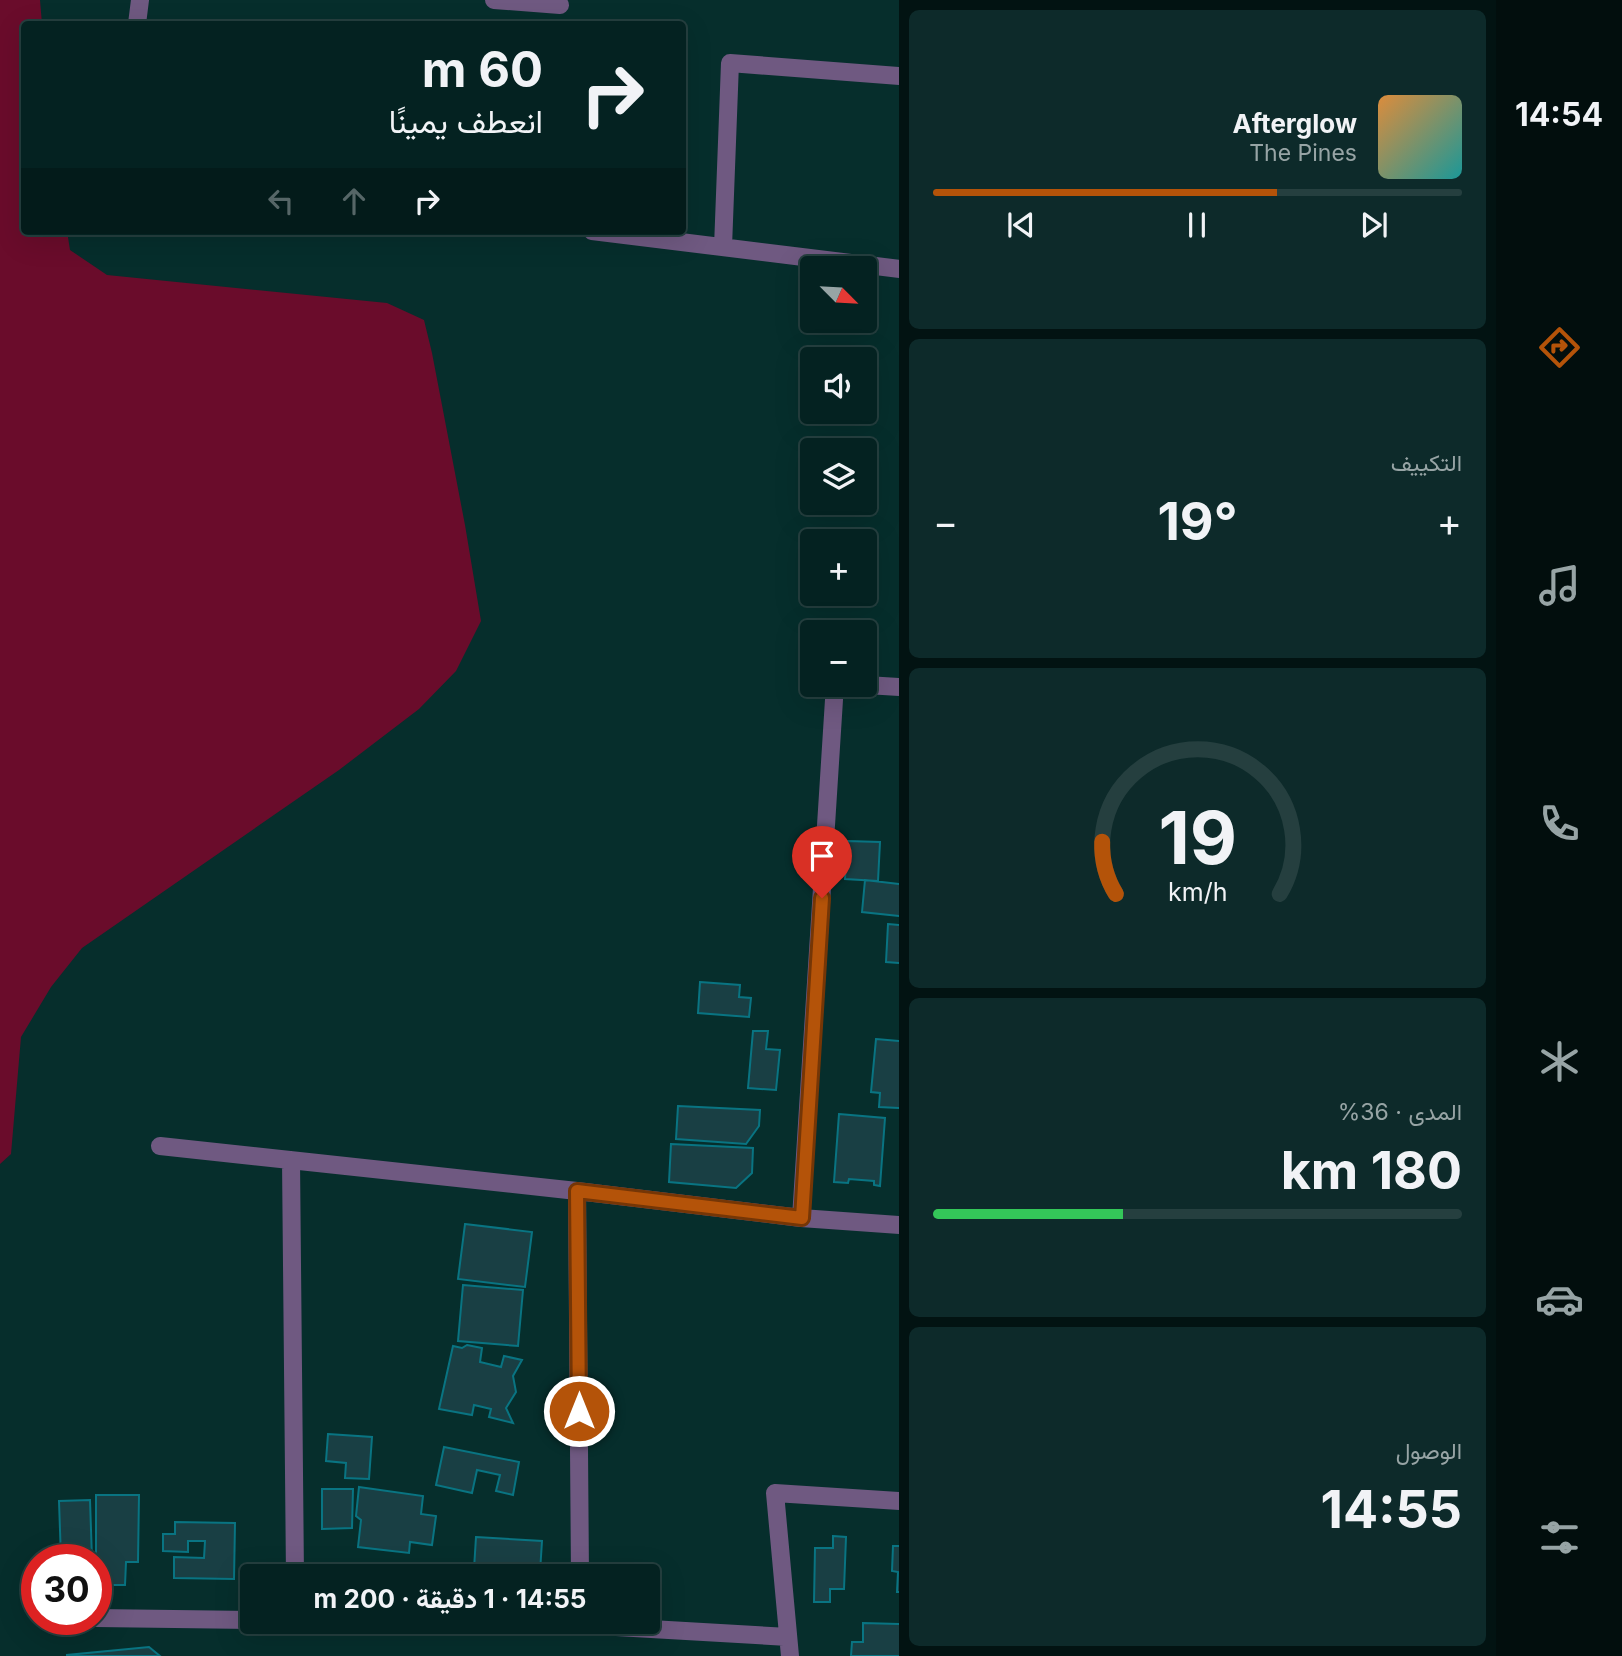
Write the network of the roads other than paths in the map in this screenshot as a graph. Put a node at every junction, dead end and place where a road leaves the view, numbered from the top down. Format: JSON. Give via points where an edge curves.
{"nodes":[{"id":1,"x":140,"y":0,"type":"edge"},
{"id":2,"x":494,"y":0,"type":"edge"},
{"id":3,"x":560,"y":3,"type":"edge"},
{"id":4,"x":137,"y":21,"type":"edge"},
{"id":5,"x":558,"y":21,"type":"edge"},
{"id":6,"x":899,"y":76,"type":"edge"},
{"id":7,"x":625,"y":235,"type":"edge"},
{"id":8,"x":723,"y":247,"type":"junction"},
{"id":9,"x":899,"y":269,"type":"edge"},
{"id":10,"x":877,"y":686,"type":"edge"},
{"id":11,"x":899,"y":687,"type":"edge"},
{"id":12,"x":834,"y":697,"type":"edge"},
{"id":13,"x":160,"y":1146,"type":"dead end"},
{"id":14,"x":291,"y":1160,"type":"junction"},
{"id":15,"x":577,"y":1191,"type":"junction"},
{"id":16,"x":802,"y":1218,"type":"junction"},
{"id":17,"x":899,"y":1225,"type":"edge"},
{"id":18,"x":899,"y":1501,"type":"edge"},
{"id":19,"x":295,"y":1564,"type":"edge"},
{"id":20,"x":580,"y":1564,"type":"edge"},
{"id":21,"x":112,"y":1618,"type":"edge"},
{"id":22,"x":240,"y":1620,"type":"edge"},
{"id":23,"x":660,"y":1629,"type":"edge"},
{"id":24,"x":788,"y":1637,"type":"junction"},
{"id":25,"x":790,"y":1656,"type":"edge"}],
"edges":[{"from":1,"to":4,"type":"street"},
{"from":2,"to":3,"type":"street"},
{"from":3,"to":5,"type":"street"},
{"from":6,"to":8,"type":"street","via":[[730,63]]},
{"from":7,"to":8,"type":"street"},
{"from":8,"to":9,"type":"street"},
{"from":10,"to":11,"type":"street"},
{"from":12,"to":16,"type":"street"},
{"from":13,"to":14,"type":"street"},
{"from":14,"to":15,"type":"street"},
{"from":14,"to":19,"type":"street"},
{"from":15,"to":16,"type":"street"},
{"from":15,"to":20,"type":"street"},
{"from":16,"to":17,"type":"street"},
{"from":18,"to":24,"type":"street","via":[[775,1493]]},
{"from":21,"to":22,"type":"street"},
{"from":23,"to":24,"type":"street"},
{"from":24,"to":25,"type":"street"}]}
